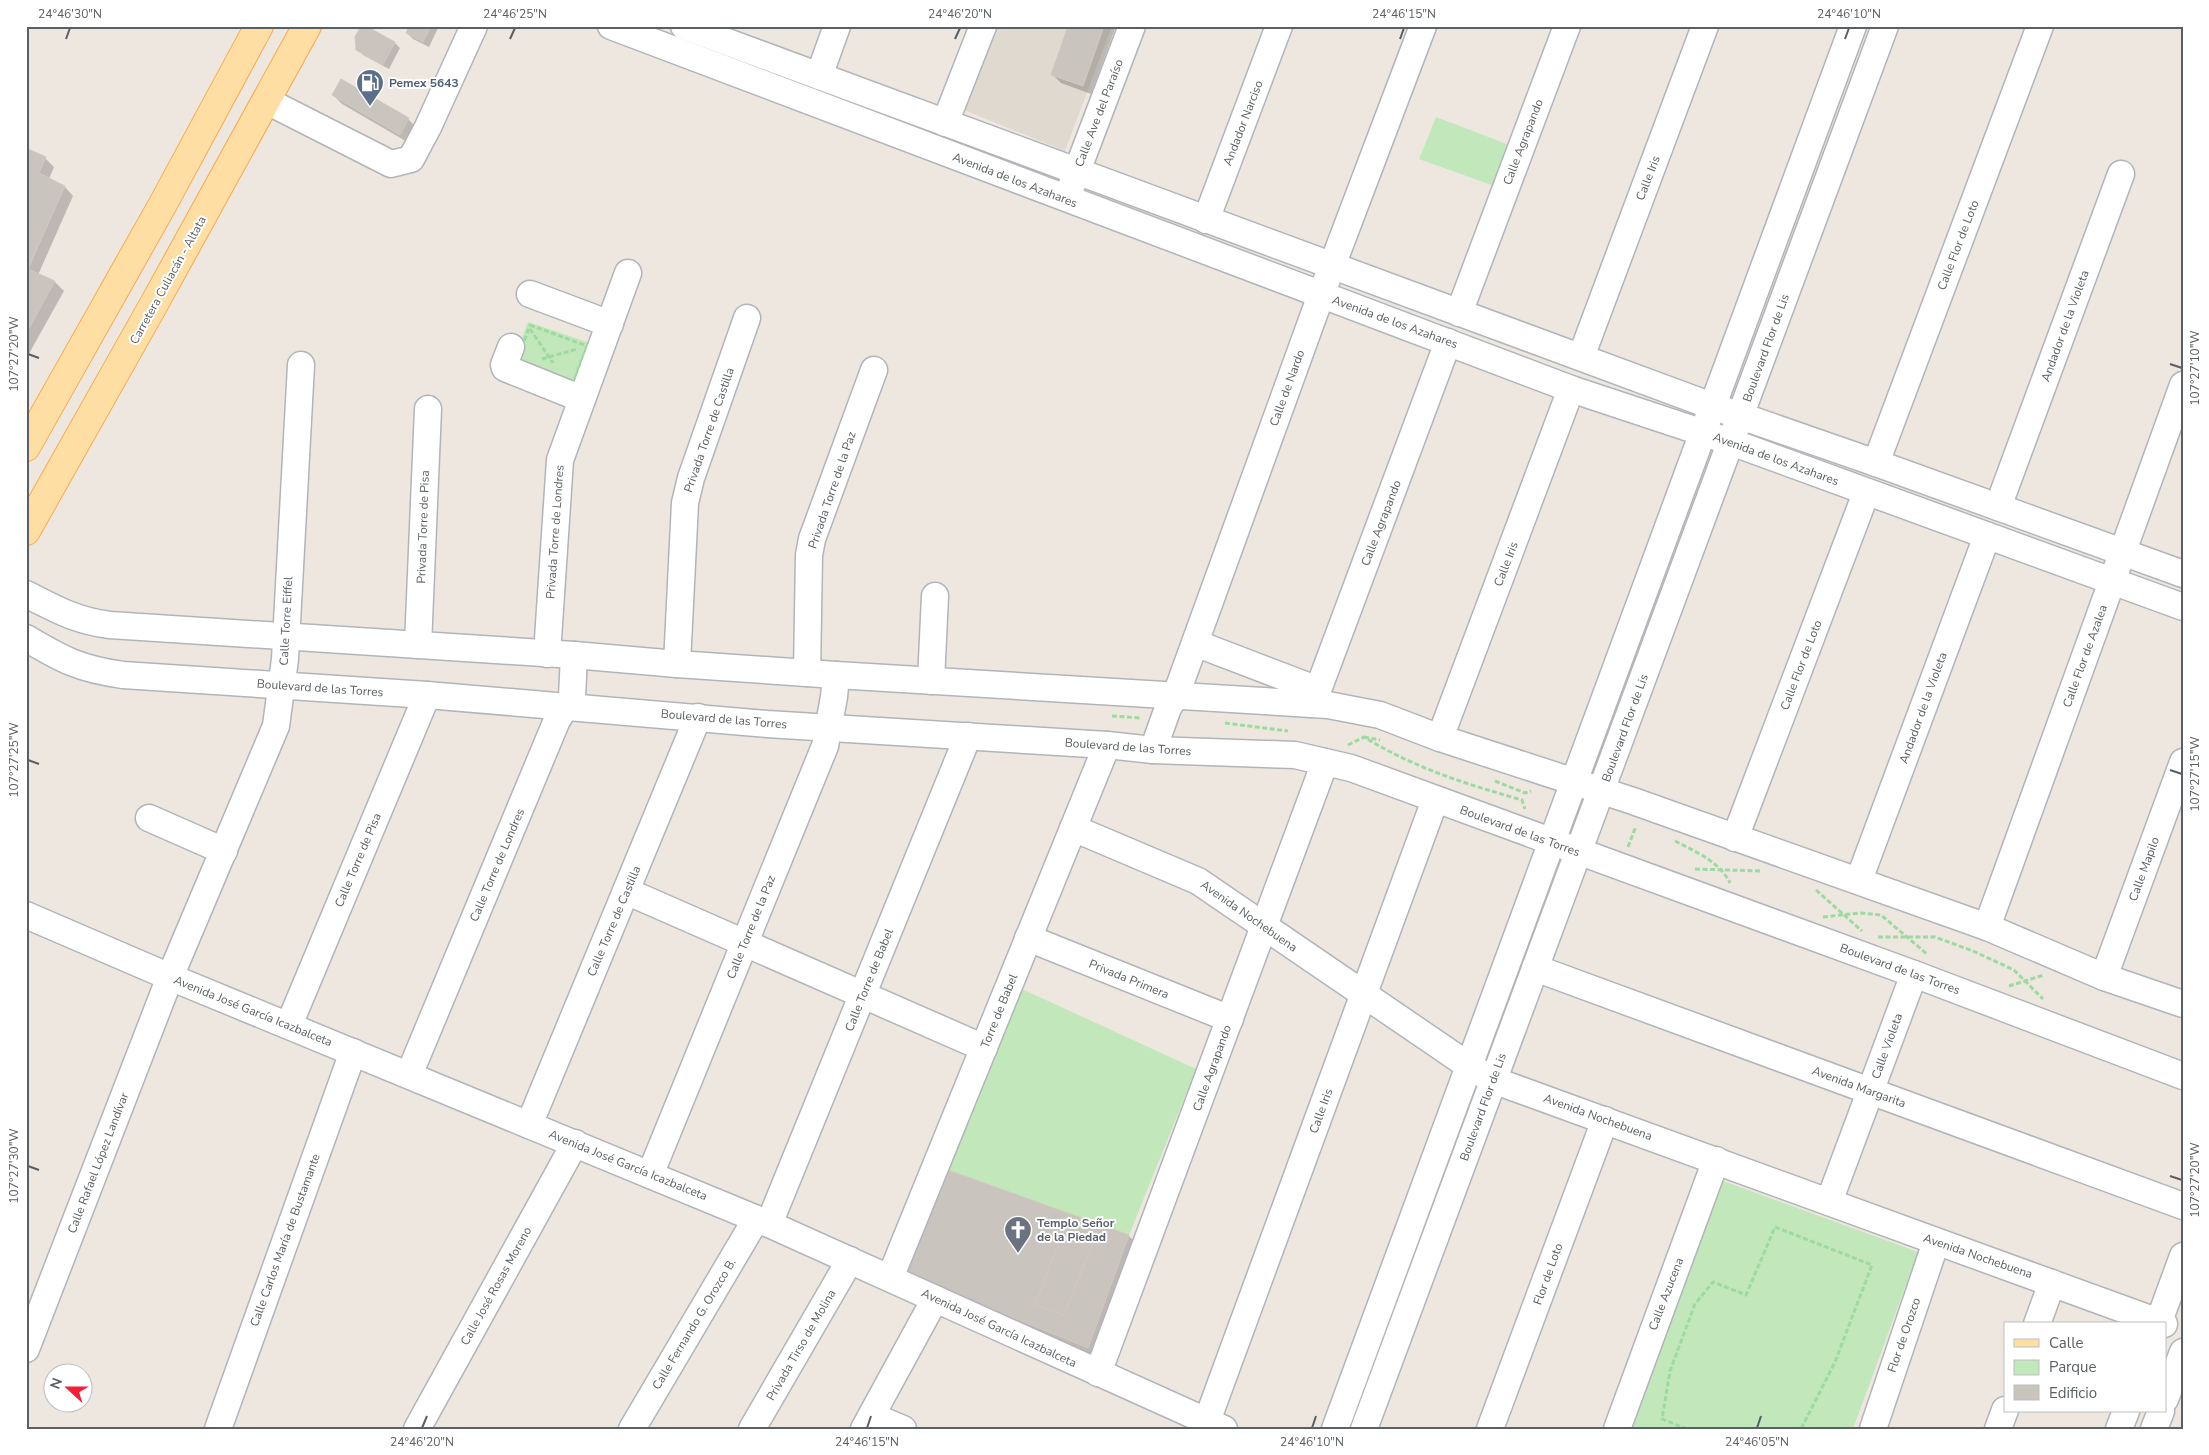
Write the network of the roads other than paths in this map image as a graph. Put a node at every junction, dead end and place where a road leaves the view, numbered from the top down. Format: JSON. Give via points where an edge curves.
{"nodes":[{"id":1,"x":259,"y":26,"type":"edge"},
{"id":2,"x":307,"y":26,"type":"edge"},
{"id":3,"x":474,"y":26,"type":"edge"},
{"id":4,"x":610,"y":26,"type":"edge"},
{"id":5,"x":837,"y":26,"type":"edge"},
{"id":6,"x":983,"y":26,"type":"edge"},
{"id":7,"x":1132,"y":26,"type":"edge"},
{"id":8,"x":1279,"y":26,"type":"edge"},
{"id":9,"x":1423,"y":26,"type":"edge"},
{"id":10,"x":1567,"y":26,"type":"edge"},
{"id":11,"x":1705,"y":26,"type":"edge"},
{"id":12,"x":1853,"y":26,"type":"edge"},
{"id":13,"x":1885,"y":26,"type":"edge"},
{"id":14,"x":2040,"y":26,"type":"edge"},
{"id":15,"x":687,"y":27,"type":"edge"},
{"id":16,"x":819,"y":76,"type":"junction"},
{"id":17,"x":267,"y":101,"type":"junction"},
{"id":18,"x":945,"y":123,"type":"junction"},
{"id":19,"x":1076,"y":172,"type":"junction"},
{"id":20,"x":2122,"y":174,"type":"dead end"},
{"id":21,"x":1066,"y":200,"type":"junction"},
{"id":22,"x":1206,"y":220,"type":"junction"},
{"id":23,"x":1332,"y":266,"type":"junction"},
{"id":24,"x":628,"y":273,"type":"dead end"},
{"id":25,"x":118,"y":284,"type":"junction"},
{"id":26,"x":530,"y":294,"type":"dead end"},
{"id":27,"x":1321,"y":295,"type":"junction"},
{"id":28,"x":154,"y":304,"type":"junction"},
{"id":29,"x":1459,"y":313,"type":"junction"},
{"id":30,"x":747,"y":318,"type":"dead end"},
{"id":31,"x":610,"y":324,"type":"junction"},
{"id":32,"x":1448,"y":342,"type":"junction"},
{"id":33,"x":1581,"y":357,"type":"junction"},
{"id":34,"x":516,"y":359,"type":"road end"},
{"id":35,"x":301,"y":364,"type":"dead end"},
{"id":36,"x":874,"y":370,"type":"dead end"},
{"id":37,"x":2183,"y":385,"type":"edge"},
{"id":38,"x":573,"y":389,"type":"junction"},
{"id":39,"x":1571,"y":389,"type":"junction"},
{"id":40,"x":1712,"y":406,"type":"junction"},
{"id":41,"x":428,"y":409,"type":"dead end"},
{"id":42,"x":1741,"y":416,"type":"junction"},
{"id":43,"x":1703,"y":432,"type":"junction"},
{"id":44,"x":1731,"y":442,"type":"junction"},
{"id":45,"x":26,"y":447,"type":"edge"},
{"id":46,"x":1876,"y":463,"type":"junction"},
{"id":47,"x":1866,"y":493,"type":"junction"},
{"id":48,"x":1998,"y":507,"type":"junction"},
{"id":49,"x":26,"y":531,"type":"edge"},
{"id":50,"x":1987,"y":536,"type":"junction"},
{"id":51,"x":2122,"y":552,"type":"junction"},
{"id":52,"x":2183,"y":574,"type":"edge"},
{"id":53,"x":2112,"y":582,"type":"junction"},
{"id":54,"x":26,"y":594,"type":"edge"},
{"id":55,"x":935,"y":596,"type":"dead end"},
{"id":56,"x":2183,"y":607,"type":"edge"},
{"id":57,"x":286,"y":637,"type":"junction"},
{"id":58,"x":26,"y":638,"type":"edge"},
{"id":59,"x":1195,"y":642,"type":"junction"},
{"id":60,"x":418,"y":645,"type":"junction"},
{"id":61,"x":547,"y":654,"type":"junction"},
{"id":62,"x":574,"y":655,"type":"junction"},
{"id":63,"x":677,"y":664,"type":"junction"},
{"id":64,"x":807,"y":673,"type":"junction"},
{"id":65,"x":836,"y":675,"type":"junction"},
{"id":66,"x":931,"y":681,"type":"junction"},
{"id":67,"x":282,"y":686,"type":"junction"},
{"id":68,"x":427,"y":695,"type":"junction"},
{"id":69,"x":1176,"y":696,"type":"junction"},
{"id":70,"x":1314,"y":697,"type":"junction"},
{"id":71,"x":567,"y":707,"type":"junction"},
{"id":72,"x":698,"y":717,"type":"junction"},
{"id":73,"x":829,"y":727,"type":"junction"},
{"id":74,"x":968,"y":736,"type":"junction"},
{"id":75,"x":1440,"y":738,"type":"junction"},
{"id":76,"x":1107,"y":745,"type":"junction"},
{"id":77,"x":1153,"y":750,"type":"junction"},
{"id":78,"x":1325,"y":762,"type":"junction"},
{"id":79,"x":2183,"y":762,"type":"edge"},
{"id":80,"x":1574,"y":781,"type":"junction"},
{"id":81,"x":1601,"y":790,"type":"junction"},
{"id":82,"x":1435,"y":800,"type":"junction"},
{"id":83,"x":149,"y":818,"type":"dead end"},
{"id":84,"x":1073,"y":828,"type":"junction"},
{"id":85,"x":1735,"y":838,"type":"junction"},
{"id":86,"x":1552,"y":841,"type":"junction"},
{"id":87,"x":224,"y":851,"type":"junction"},
{"id":88,"x":1578,"y":852,"type":"junction"},
{"id":89,"x":1858,"y":880,"type":"junction"},
{"id":90,"x":626,"y":891,"type":"junction"},
{"id":91,"x":26,"y":914,"type":"edge"},
{"id":92,"x":1264,"y":927,"type":"junction"},
{"id":93,"x":1987,"y":928,"type":"junction"},
{"id":94,"x":1028,"y":938,"type":"junction"},
{"id":95,"x":744,"y":943,"type":"junction"},
{"id":96,"x":1923,"y":966,"type":"junction"},
{"id":97,"x":1535,"y":968,"type":"junction"},
{"id":98,"x":170,"y":977,"type":"junction"},
{"id":99,"x":2104,"y":977,"type":"junction"},
{"id":100,"x":862,"y":995,"type":"junction"},
{"id":101,"x":1363,"y":996,"type":"junction"},
{"id":102,"x":2183,"y":1004,"type":"edge"},
{"id":103,"x":1230,"y":1019,"type":"junction"},
{"id":104,"x":289,"y":1026,"type":"junction"},
{"id":105,"x":984,"y":1048,"type":"junction"},
{"id":106,"x":353,"y":1052,"type":"junction"},
{"id":107,"x":1469,"y":1066,"type":"junction"},
{"id":108,"x":2179,"y":1073,"type":"edge"},
{"id":109,"x":409,"y":1075,"type":"junction"},
{"id":110,"x":1494,"y":1080,"type":"junction"},
{"id":111,"x":1870,"y":1091,"type":"junction"},
{"id":112,"x":1605,"y":1120,"type":"junction"},
{"id":113,"x":530,"y":1125,"type":"junction"},
{"id":114,"x":575,"y":1143,"type":"junction"},
{"id":115,"x":1716,"y":1160,"type":"junction"},
{"id":116,"x":650,"y":1175,"type":"junction"},
{"id":117,"x":1829,"y":1202,"type":"junction"},
{"id":118,"x":2183,"y":1206,"type":"edge"},
{"id":119,"x":763,"y":1221,"type":"junction"},
{"id":120,"x":1936,"y":1242,"type":"junction"},
{"id":121,"x":2183,"y":1256,"type":"edge"},
{"id":122,"x":850,"y":1260,"type":"junction"},
{"id":123,"x":890,"y":1278,"type":"junction"},
{"id":124,"x":2052,"y":1283,"type":"junction"},
{"id":125,"x":935,"y":1299,"type":"junction"},
{"id":126,"x":2038,"y":1322,"type":"edge"},
{"id":127,"x":2158,"y":1322,"type":"edge"},
{"id":128,"x":2161,"y":1322,"type":"edge"},
{"id":129,"x":2166,"y":1325,"type":"edge"},
{"id":130,"x":2183,"y":1331,"type":"edge"},
{"id":131,"x":26,"y":1349,"type":"edge"},
{"id":132,"x":2183,"y":1352,"type":"edge"},
{"id":133,"x":1098,"y":1373,"type":"junction"},
{"id":134,"x":2166,"y":1396,"type":"edge"},
{"id":135,"x":2004,"y":1412,"type":"edge"},
{"id":136,"x":2126,"y":1412,"type":"edge"},
{"id":137,"x":2161,"y":1412,"type":"edge"},
{"id":138,"x":868,"y":1422,"type":"edge"},
{"id":139,"x":1215,"y":1425,"type":"edge"},
{"id":140,"x":218,"y":1429,"type":"edge"},
{"id":141,"x":417,"y":1429,"type":"edge"},
{"id":142,"x":632,"y":1429,"type":"edge"},
{"id":143,"x":752,"y":1429,"type":"edge"},
{"id":144,"x":903,"y":1429,"type":"edge"},
{"id":145,"x":1335,"y":1429,"type":"edge"},
{"id":146,"x":1364,"y":1429,"type":"edge"},
{"id":147,"x":1490,"y":1429,"type":"edge"},
{"id":148,"x":1616,"y":1429,"type":"edge"},
{"id":149,"x":1873,"y":1429,"type":"edge"},
{"id":150,"x":1998,"y":1429,"type":"edge"},
{"id":151,"x":2119,"y":1429,"type":"edge"},
{"id":152,"x":2154,"y":1429,"type":"edge"}],
"edges":[{"from":1,"to":25,"type":"main road"},
{"from":2,"to":17,"type":"main road","name":"Carretera Culiacán - Altata"},
{"from":3,"to":17,"type":"street","via":[[411,159],[391,164]]},
{"from":4,"to":21,"type":"street","name":"Avenida de los Azahares"},
{"from":5,"to":16,"type":"street"},
{"from":6,"to":18,"type":"street"},
{"from":7,"to":19,"type":"street","name":"Calle Ave del Paraíso"},
{"from":8,"to":22,"type":"street","name":"Andador Narciso"},
{"from":9,"to":23,"type":"street","name":"Calle de Nardo"},
{"from":10,"to":29,"type":"street","name":"Calle Agrapando"},
{"from":11,"to":33,"type":"street","name":"Calle Iris"},
{"from":12,"to":40,"type":"street"},
{"from":13,"to":42,"type":"street","name":"Boulevard Flor de Lis"},
{"from":14,"to":46,"type":"street","name":"Calle Flor de Loto"},
{"from":15,"to":16,"type":"street"},
{"from":16,"to":18,"type":"street"},
{"from":17,"to":28,"type":"main road","name":"Carretera Culiacán - Altata"},
{"from":18,"to":19,"type":"street"},
{"from":19,"to":21,"type":"street","name":"Calle Ave del Paraíso"},
{"from":19,"to":22,"type":"street"},
{"from":20,"to":48,"type":"street","name":"Andador de la Violeta"},
{"from":21,"to":27,"type":"street","name":"Avenida de los Azahares"},
{"from":22,"to":23,"type":"street"},
{"from":23,"to":27,"type":"street","name":"Calle de Nardo"},
{"from":23,"to":29,"type":"street"},
{"from":24,"to":31,"type":"street","name":"Privada Torre de Londres"},
{"from":25,"to":28,"type":"main road"},
{"from":25,"to":45,"type":"main road"},
{"from":26,"to":31,"type":"street"},
{"from":27,"to":32,"type":"street","name":"Avenida de los Azahares"},
{"from":27,"to":59,"type":"street","name":"Calle de Nardo"},
{"from":28,"to":49,"type":"main road","name":"Carretera Culiacán - Altata"},
{"from":29,"to":33,"type":"street"},
{"from":30,"to":63,"type":"street","name":"Privada Torre de Castilla","via":[[685,503]]},
{"from":31,"to":38,"type":"street","name":"Privada Torre de Londres"},
{"from":32,"to":39,"type":"street","name":"Avenida de los Azahares"},
{"from":32,"to":70,"type":"street","name":"Calle Agrapando"},
{"from":33,"to":40,"type":"street"},
{"from":34,"to":38,"type":"street","via":[[504,365],[505,368]]},
{"from":35,"to":57,"type":"street","name":"Calle Torre Eiffel"},
{"from":36,"to":64,"type":"street","name":"Privada Torre de la Paz","via":[[812,539]]},
{"from":37,"to":51,"type":"street","name":"Calle Flor de Azalea"},
{"from":38,"to":61,"type":"street","name":"Privada Torre de Londres","via":[[560,460]]},
{"from":39,"to":43,"type":"street","name":"Avenida de los Azahares"},
{"from":39,"to":75,"type":"street","name":"Calle Iris"},
{"from":40,"to":42,"type":"street"},
{"from":40,"to":43,"type":"street"},
{"from":41,"to":60,"type":"street","name":"Privada Torre de Pisa"},
{"from":42,"to":44,"type":"street","name":"Boulevard Flor de Lis"},
{"from":42,"to":46,"type":"street"},
{"from":43,"to":44,"type":"street","name":"Avenida de los Azahares"},
{"from":43,"to":80,"type":"street"},
{"from":44,"to":47,"type":"street","name":"Avenida de los Azahares"},
{"from":44,"to":81,"type":"street","name":"Boulevard Flor de Lis"},
{"from":46,"to":48,"type":"street"},
{"from":47,"to":50,"type":"street","name":"Avenida de los Azahares"},
{"from":47,"to":85,"type":"street","name":"Calle Flor de Loto"},
{"from":48,"to":51,"type":"street"},
{"from":50,"to":53,"type":"street","name":"Avenida de los Azahares"},
{"from":50,"to":89,"type":"street","name":"Andador de la Violeta"},
{"from":51,"to":52,"type":"street"},
{"from":51,"to":53,"type":"street","name":"Calle Flor de Azalea"},
{"from":53,"to":56,"type":"street","name":"Avenida de los Azahares"},
{"from":53,"to":93,"type":"street","name":"Calle Flor de Azalea"},
{"from":54,"to":57,"type":"street","via":[[87,622]]},
{"from":55,"to":66,"type":"street"},
{"from":57,"to":60,"type":"street"},
{"from":57,"to":67,"type":"street","name":"Calle Torre Eiffel"},
{"from":58,"to":67,"type":"street","name":"Boulevard de las Torres","via":[[67,661],[97,671]]},
{"from":59,"to":69,"type":"street","name":"Calle de Nardo"},
{"from":59,"to":70,"type":"street"},
{"from":60,"to":61,"type":"street"},
{"from":61,"to":62,"type":"street"},
{"from":62,"to":63,"type":"street"},
{"from":62,"to":71,"type":"street","name":"Calle Torre de Londres","via":[[572,697]]},
{"from":63,"to":64,"type":"street"},
{"from":64,"to":65,"type":"street"},
{"from":65,"to":66,"type":"street"},
{"from":65,"to":73,"type":"street","name":"Calle Torre de la Paz"},
{"from":66,"to":69,"type":"street"},
{"from":67,"to":68,"type":"street","name":"Boulevard de las Torres"},
{"from":67,"to":87,"type":"street","name":"Calle Torre Eiffel","via":[[276,726]]},
{"from":68,"to":71,"type":"street","name":"Boulevard de las Torres"},
{"from":68,"to":104,"type":"street","name":"Calle Torre de Pisa"},
{"from":69,"to":70,"type":"street"},
{"from":69,"to":77,"type":"street","name":"Calle de Nardo","via":[[1168,708]]},
{"from":70,"to":75,"type":"street"},
{"from":71,"to":72,"type":"street","name":"Boulevard de las Torres"},
{"from":71,"to":109,"type":"street","name":"Calle Torre de Londres","via":[[557,720]]},
{"from":72,"to":73,"type":"street","name":"Boulevard de las Torres"},
{"from":72,"to":90,"type":"street","name":"Calle Torre de Castilla"},
{"from":73,"to":74,"type":"street","name":"Boulevard de las Torres"},
{"from":73,"to":95,"type":"street","name":"Calle Torre de la Paz","via":[[825,746]]},
{"from":74,"to":76,"type":"street","name":"Boulevard de las Torres"},
{"from":74,"to":100,"type":"street","name":"Calle Torre de Babel"},
{"from":75,"to":80,"type":"street"},
{"from":76,"to":77,"type":"street","name":"Boulevard de las Torres"},
{"from":76,"to":84,"type":"street","name":"Torre de Babel"},
{"from":77,"to":78,"type":"street","name":"Boulevard de las Torres","via":[[1295,755]]},
{"from":78,"to":82,"type":"street","name":"Boulevard de las Torres","via":[[1351,768]]},
{"from":78,"to":92,"type":"street","name":"Calle Agrapando"},
{"from":79,"to":99,"type":"street","name":"Calle Mapilo"},
{"from":80,"to":81,"type":"street"},
{"from":80,"to":86,"type":"street"},
{"from":81,"to":85,"type":"street"},
{"from":81,"to":88,"type":"street","name":"Boulevard Flor de Lis"},
{"from":82,"to":86,"type":"street","name":"Boulevard de las Torres"},
{"from":82,"to":101,"type":"street","name":"Calle Iris"},
{"from":83,"to":87,"type":"street"},
{"from":84,"to":92,"type":"street","name":"Avenida Nochebuena","via":[[1184,874]]},
{"from":84,"to":94,"type":"street","name":"Torre de Babel"},
{"from":85,"to":89,"type":"street"},
{"from":86,"to":88,"type":"street","name":"Boulevard de las Torres"},
{"from":86,"to":107,"type":"street"},
{"from":87,"to":98,"type":"street","name":"Calle Torre Eiffel"},
{"from":88,"to":96,"type":"street","name":"Boulevard de las Torres"},
{"from":88,"to":97,"type":"street","name":"Boulevard Flor de Lis"},
{"from":89,"to":93,"type":"street"},
{"from":90,"to":95,"type":"street"},
{"from":90,"to":113,"type":"street","name":"Calle Torre de Castilla"},
{"from":91,"to":98,"type":"street","name":"Avenida José García Icazbalceta"},
{"from":92,"to":101,"type":"street","name":"Avenida Nochebuena"},
{"from":92,"to":103,"type":"street","name":"Calle Agrapando"},
{"from":93,"to":99,"type":"street"},
{"from":94,"to":103,"type":"street","name":"Privada Primera"},
{"from":94,"to":105,"type":"street","name":"Torre de Babel"},
{"from":95,"to":100,"type":"street"},
{"from":95,"to":116,"type":"street","name":"Calle Torre de la Paz"},
{"from":96,"to":108,"type":"street","name":"Boulevard de las Torres"},
{"from":96,"to":111,"type":"street","name":"Calle Violeta"},
{"from":97,"to":110,"type":"street","name":"Boulevard Flor de Lis"},
{"from":97,"to":111,"type":"street","name":"Avenida Margarita"},
{"from":98,"to":104,"type":"street","name":"Avenida José García Icazbalceta"},
{"from":98,"to":131,"type":"street","name":"Calle Rafael López Landívar"},
{"from":99,"to":102,"type":"street"},
{"from":100,"to":105,"type":"street"},
{"from":100,"to":119,"type":"street","name":"Calle Torre de Babel"},
{"from":101,"to":107,"type":"street","name":"Avenida Nochebuena"},
{"from":101,"to":139,"type":"street","name":"Calle Iris"},
{"from":103,"to":133,"type":"street","name":"Calle Agrapando"},
{"from":104,"to":106,"type":"street","name":"Avenida José García Icazbalceta"},
{"from":105,"to":123,"type":"street","name":"Torre de Babel"},
{"from":106,"to":109,"type":"street","name":"Avenida José García Icazbalceta"},
{"from":106,"to":140,"type":"street","name":"Calle Carlos María de Bustamante"},
{"from":107,"to":110,"type":"street","name":"Avenida Nochebuena"},
{"from":107,"to":145,"type":"street"},
{"from":109,"to":113,"type":"street","name":"Avenida José García Icazbalceta"},
{"from":110,"to":112,"type":"street","name":"Avenida Nochebuena"},
{"from":110,"to":146,"type":"street","name":"Boulevard Flor de Lis"},
{"from":111,"to":117,"type":"street","name":"Calle Violeta"},
{"from":111,"to":118,"type":"street","name":"Avenida Margarita"},
{"from":112,"to":115,"type":"street","name":"Avenida Nochebuena"},
{"from":112,"to":147,"type":"street","name":"Flor de Loto"},
{"from":113,"to":114,"type":"street","name":"Avenida José García Icazbalceta"},
{"from":114,"to":116,"type":"street","name":"Avenida José García Icazbalceta"},
{"from":114,"to":141,"type":"street","name":"Calle José Rosas Moreno"},
{"from":115,"to":117,"type":"street","name":"Avenida Nochebuena"},
{"from":115,"to":148,"type":"street","name":"Calle Azucena"},
{"from":116,"to":119,"type":"street","name":"Avenida José García Icazbalceta"},
{"from":117,"to":120,"type":"street","name":"Avenida Nochebuena"},
{"from":119,"to":122,"type":"street","name":"Avenida José García Icazbalceta"},
{"from":119,"to":142,"type":"street","name":"Calle Fernando G. Orozco B."},
{"from":120,"to":124,"type":"street","name":"Avenida Nochebuena"},
{"from":120,"to":149,"type":"street","name":"Flor de Orozco"},
{"from":121,"to":128,"type":"street"},
{"from":122,"to":123,"type":"street","name":"Avenida José García Icazbalceta"},
{"from":122,"to":143,"type":"street","name":"Privada Tirso de Molina"},
{"from":123,"to":125,"type":"street","name":"Avenida José García Icazbalceta"},
{"from":124,"to":126,"type":"street"},
{"from":124,"to":127,"type":"street","name":"Avenida Nochebuena"},
{"from":125,"to":133,"type":"street","name":"Avenida José García Icazbalceta"},
{"from":125,"to":138,"type":"street"},
{"from":129,"to":130,"type":"street","name":"Avenida Nochebuena"},
{"from":132,"to":134,"type":"street"},
{"from":133,"to":139,"type":"street","name":"Avenida José García Icazbalceta"},
{"from":135,"to":150,"type":"street"},
{"from":136,"to":151,"type":"street"},
{"from":137,"to":152,"type":"street"},
{"from":138,"to":144,"type":"street"}]}
